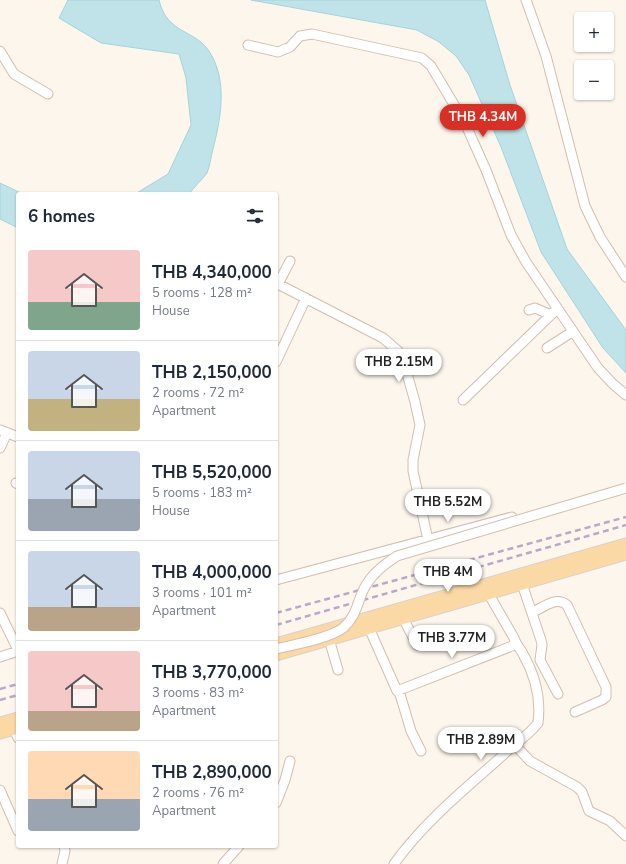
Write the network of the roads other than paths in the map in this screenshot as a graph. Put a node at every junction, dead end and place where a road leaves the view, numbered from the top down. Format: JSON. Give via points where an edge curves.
{"nodes":[{"id":1,"x":526,"y":0,"type":"edge"},
{"id":2,"x":248,"y":45,"type":"dead end"},
{"id":3,"x":0,"y":51,"type":"edge"},
{"id":4,"x":48,"y":94,"type":"dead end"},
{"id":5,"x":290,"y":261,"type":"dead end"},
{"id":6,"x":626,"y":277,"type":"edge"},
{"id":7,"x":278,"y":282,"type":"edge"},
{"id":8,"x":278,"y":284,"type":"edge"},
{"id":9,"x":306,"y":298,"type":"junction"},
{"id":10,"x":529,"y":310,"type":"dead end"},
{"id":11,"x":554,"y":312,"type":"junction"},
{"id":12,"x":572,"y":332,"type":"junction"},
{"id":13,"x":547,"y":348,"type":"dead end"},
{"id":14,"x":278,"y":358,"type":"edge"},
{"id":15,"x":626,"y":395,"type":"edge"},
{"id":16,"x":463,"y":400,"type":"dead end"},
{"id":17,"x":3,"y":431,"type":"edge"},
{"id":18,"x":16,"y":437,"type":"edge"},
{"id":19,"x":0,"y":448,"type":"edge"},
{"id":20,"x":626,"y":488,"type":"edge"},
{"id":21,"x":428,"y":540,"type":"junction"},
{"id":22,"x":626,"y":544,"type":"edge"},
{"id":23,"x":626,"y":554,"type":"edge"},
{"id":24,"x":278,"y":579,"type":"edge"},
{"id":25,"x":520,"y":579,"type":"junction"},
{"id":26,"x":488,"y":593,"type":"junction"},
{"id":27,"x":533,"y":612,"type":"junction"},
{"id":28,"x":0,"y":613,"type":"edge"},
{"id":29,"x":403,"y":618,"type":"junction"},
{"id":30,"x":369,"y":628,"type":"junction"},
{"id":31,"x":329,"y":640,"type":"junction"},
{"id":32,"x":278,"y":643,"type":"edge"},
{"id":33,"x":515,"y":643,"type":"junction"},
{"id":34,"x":417,"y":645,"type":"dead end"},
{"id":35,"x":16,"y":646,"type":"edge"},
{"id":36,"x":278,"y":649,"type":"edge"},
{"id":37,"x":16,"y":651,"type":"edge"},
{"id":38,"x":278,"y":653,"type":"edge"},
{"id":39,"x":0,"y":657,"type":"edge"},
{"id":40,"x":338,"y":670,"type":"dead end"},
{"id":41,"x":400,"y":691,"type":"junction"},
{"id":42,"x":558,"y":694,"type":"dead end"},
{"id":43,"x":575,"y":712,"type":"dead end"},
{"id":44,"x":16,"y":719,"type":"edge"},
{"id":45,"x":0,"y":723,"type":"edge"},
{"id":46,"x":16,"y":732,"type":"edge"},
{"id":47,"x":0,"y":733,"type":"edge"},
{"id":48,"x":515,"y":745,"type":"junction"},
{"id":49,"x":421,"y":751,"type":"dead end"},
{"id":50,"x":290,"y":761,"type":"dead end"},
{"id":51,"x":0,"y":790,"type":"edge"},
{"id":52,"x":278,"y":798,"type":"edge"},
{"id":53,"x":16,"y":826,"type":"edge"},
{"id":54,"x":626,"y":836,"type":"edge"},
{"id":55,"x":64,"y":848,"type":"edge"},
{"id":56,"x":237,"y":848,"type":"edge"},
{"id":57,"x":62,"y":864,"type":"edge"},
{"id":58,"x":223,"y":864,"type":"edge"},
{"id":59,"x":394,"y":864,"type":"edge"}],
"edges":[{"from":1,"to":6,"type":"street","via":[[546,56],[585,206],[600,237]]},
{"from":2,"to":11,"type":"street","via":[[278,52],[290,47],[300,36],[312,34],[422,58],[432,66],[465,123],[511,235]]},
{"from":3,"to":4,"type":"street","via":[[14,74]]},
{"from":5,"to":7,"type":"street"},
{"from":8,"to":9,"type":"street"},
{"from":9,"to":14,"type":"street"},
{"from":9,"to":21,"type":"street","via":[[383,338],[398,351],[406,370],[420,425],[413,471]]},
{"from":10,"to":11,"type":"street","via":[[535,308]]},
{"from":11,"to":12,"type":"street"},
{"from":11,"to":16,"type":"street"},
{"from":12,"to":13,"type":"street"},
{"from":12,"to":15,"type":"street","via":[[598,368]]},
{"from":17,"to":18,"type":"street"},
{"from":17,"to":19,"type":"street"},
{"from":20,"to":21,"type":"street"},
{"from":20,"to":36,"type":"street","bridge":true,"via":[[397,556],[378,569],[366,586],[356,614],[343,628]]},
{"from":21,"to":24,"type":"street"},
{"from":22,"to":25,"type":"main road"},
{"from":23,"to":25,"type":"main road"},
{"from":25,"to":26,"type":"main road"},
{"from":25,"to":27,"type":"street"},
{"from":25,"to":32,"type":"main road"},
{"from":26,"to":29,"type":"main road"},
{"from":26,"to":33,"type":"street"},
{"from":27,"to":42,"type":"street","via":[[542,645],[540,660]]},
{"from":27,"to":43,"type":"street","via":[[556,601],[562,601],[567,605],[606,687],[606,697]]},
{"from":28,"to":35,"type":"street"},
{"from":29,"to":30,"type":"main road"},
{"from":29,"to":34,"type":"street"},
{"from":30,"to":31,"type":"main road"},
{"from":30,"to":41,"type":"street","via":[[397,691]]},
{"from":31,"to":38,"type":"main road"},
{"from":31,"to":40,"type":"street"},
{"from":33,"to":41,"type":"street"},
{"from":33,"to":48,"type":"street","via":[[523,654],[537,690],[539,715],[538,723],[533,730]]},
{"from":37,"to":39,"type":"street"},
{"from":41,"to":49,"type":"street","via":[[411,731]]},
{"from":44,"to":45,"type":"main road"},
{"from":46,"to":47,"type":"main road"},
{"from":48,"to":54,"type":"street","via":[[530,761],[577,787],[582,792],[589,811],[610,821]]},
{"from":48,"to":59,"type":"street","via":[[425,825]]},
{"from":50,"to":52,"type":"street"},
{"from":51,"to":53,"type":"street"},
{"from":55,"to":57,"type":"street"},
{"from":56,"to":58,"type":"street"}]}
